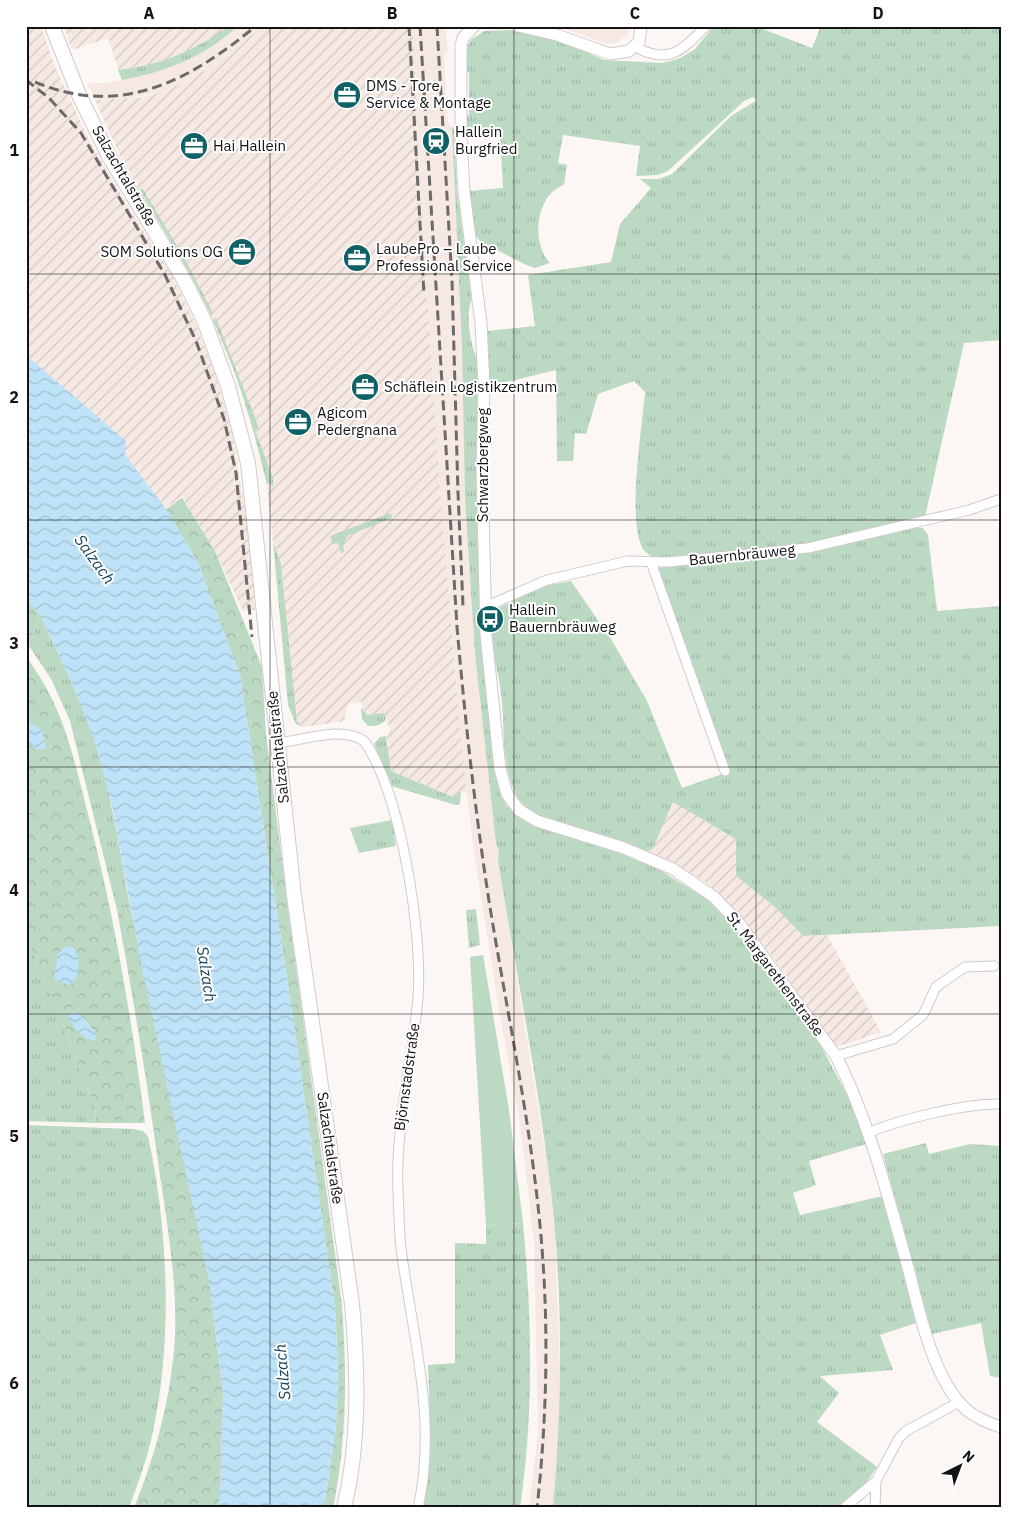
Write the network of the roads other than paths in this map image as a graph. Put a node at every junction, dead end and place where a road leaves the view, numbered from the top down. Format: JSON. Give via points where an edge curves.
{"nodes":[{"id":1,"x":52,"y":26,"type":"edge"},
{"id":2,"x":518,"y":26,"type":"edge"},
{"id":3,"x":641,"y":26,"type":"edge"},
{"id":4,"x":706,"y":26,"type":"edge"},
{"id":5,"x":469,"y":28,"type":"edge"},
{"id":6,"x":635,"y":47,"type":"junction"},
{"id":7,"x":1001,"y":498,"type":"edge"},
{"id":8,"x":651,"y":562,"type":"junction"},
{"id":9,"x":485,"y":607,"type":"junction"},
{"id":10,"x":277,"y":743,"type":"junction"},
{"id":11,"x":725,"y":771,"type":"dead end"},
{"id":12,"x":994,"y":966,"type":"dead end"},
{"id":13,"x":836,"y":1056,"type":"junction"},
{"id":14,"x":1001,"y":1104,"type":"edge"},
{"id":15,"x":870,"y":1132,"type":"junction"},
{"id":16,"x":959,"y":1402,"type":"junction"},
{"id":17,"x":1001,"y":1426,"type":"edge"},
{"id":18,"x":876,"y":1481,"type":"junction"},
{"id":19,"x":344,"y":1508,"type":"edge"},
{"id":20,"x":418,"y":1508,"type":"edge"},
{"id":21,"x":844,"y":1508,"type":"edge"},
{"id":22,"x":875,"y":1508,"type":"edge"}],
"edges":[{"from":1,"to":10,"type":"main road","name":"Salzachtalstraße","via":[[79,95],[109,156],[183,278],[204,320],[228,386],[248,463]]},
{"from":2,"to":6,"type":"street","via":[[557,35],[610,54]]},
{"from":3,"to":6,"type":"street","via":[[641,37]]},
{"from":4,"to":6,"type":"street","via":[[679,51],[667,57],[654,56]]},
{"from":5,"to":9,"type":"street","name":"Schwarzbergweg","via":[[463,38],[460,57],[461,139],[464,192],[481,323]]},
{"from":7,"to":8,"type":"street","name":"Bauernbräuweg","via":[[968,510],[808,548]]},
{"from":8,"to":9,"type":"street","name":"Bauernbräuweg","via":[[628,561],[547,580]]},
{"from":8,"to":11,"type":"street"},
{"from":9,"to":13,"type":"street","name":"St. Margarethenstraße","via":[[500,770],[513,804],[536,821],[624,848],[673,869],[714,897],[738,922]]},
{"from":10,"to":19,"type":"main road","name":"Salzachtalstraße","via":[[294,896],[352,1304],[356,1400]]},
{"from":10,"to":20,"type":"street","name":"Björnstadstraße","via":[[342,734],[364,741],[394,808],[403,850],[418,959],[418,998],[398,1135],[397,1169],[401,1247],[427,1444],[424,1484]]},
{"from":12,"to":13,"type":"street","via":[[965,967],[936,987],[923,1015],[893,1039]]},
{"from":13,"to":15,"type":"street","name":"St. Margarethenstraße"},
{"from":14,"to":15,"type":"street","via":[[965,1106]]},
{"from":15,"to":16,"type":"street","name":"St. Margarethenstraße","via":[[923,1322],[937,1363]]},
{"from":16,"to":17,"type":"street","name":"St. Margarethenstraße","via":[[973,1414]]},
{"from":16,"to":18,"type":"street","via":[[906,1431]]},
{"from":18,"to":21,"type":"street"},
{"from":18,"to":22,"type":"street"}]}
